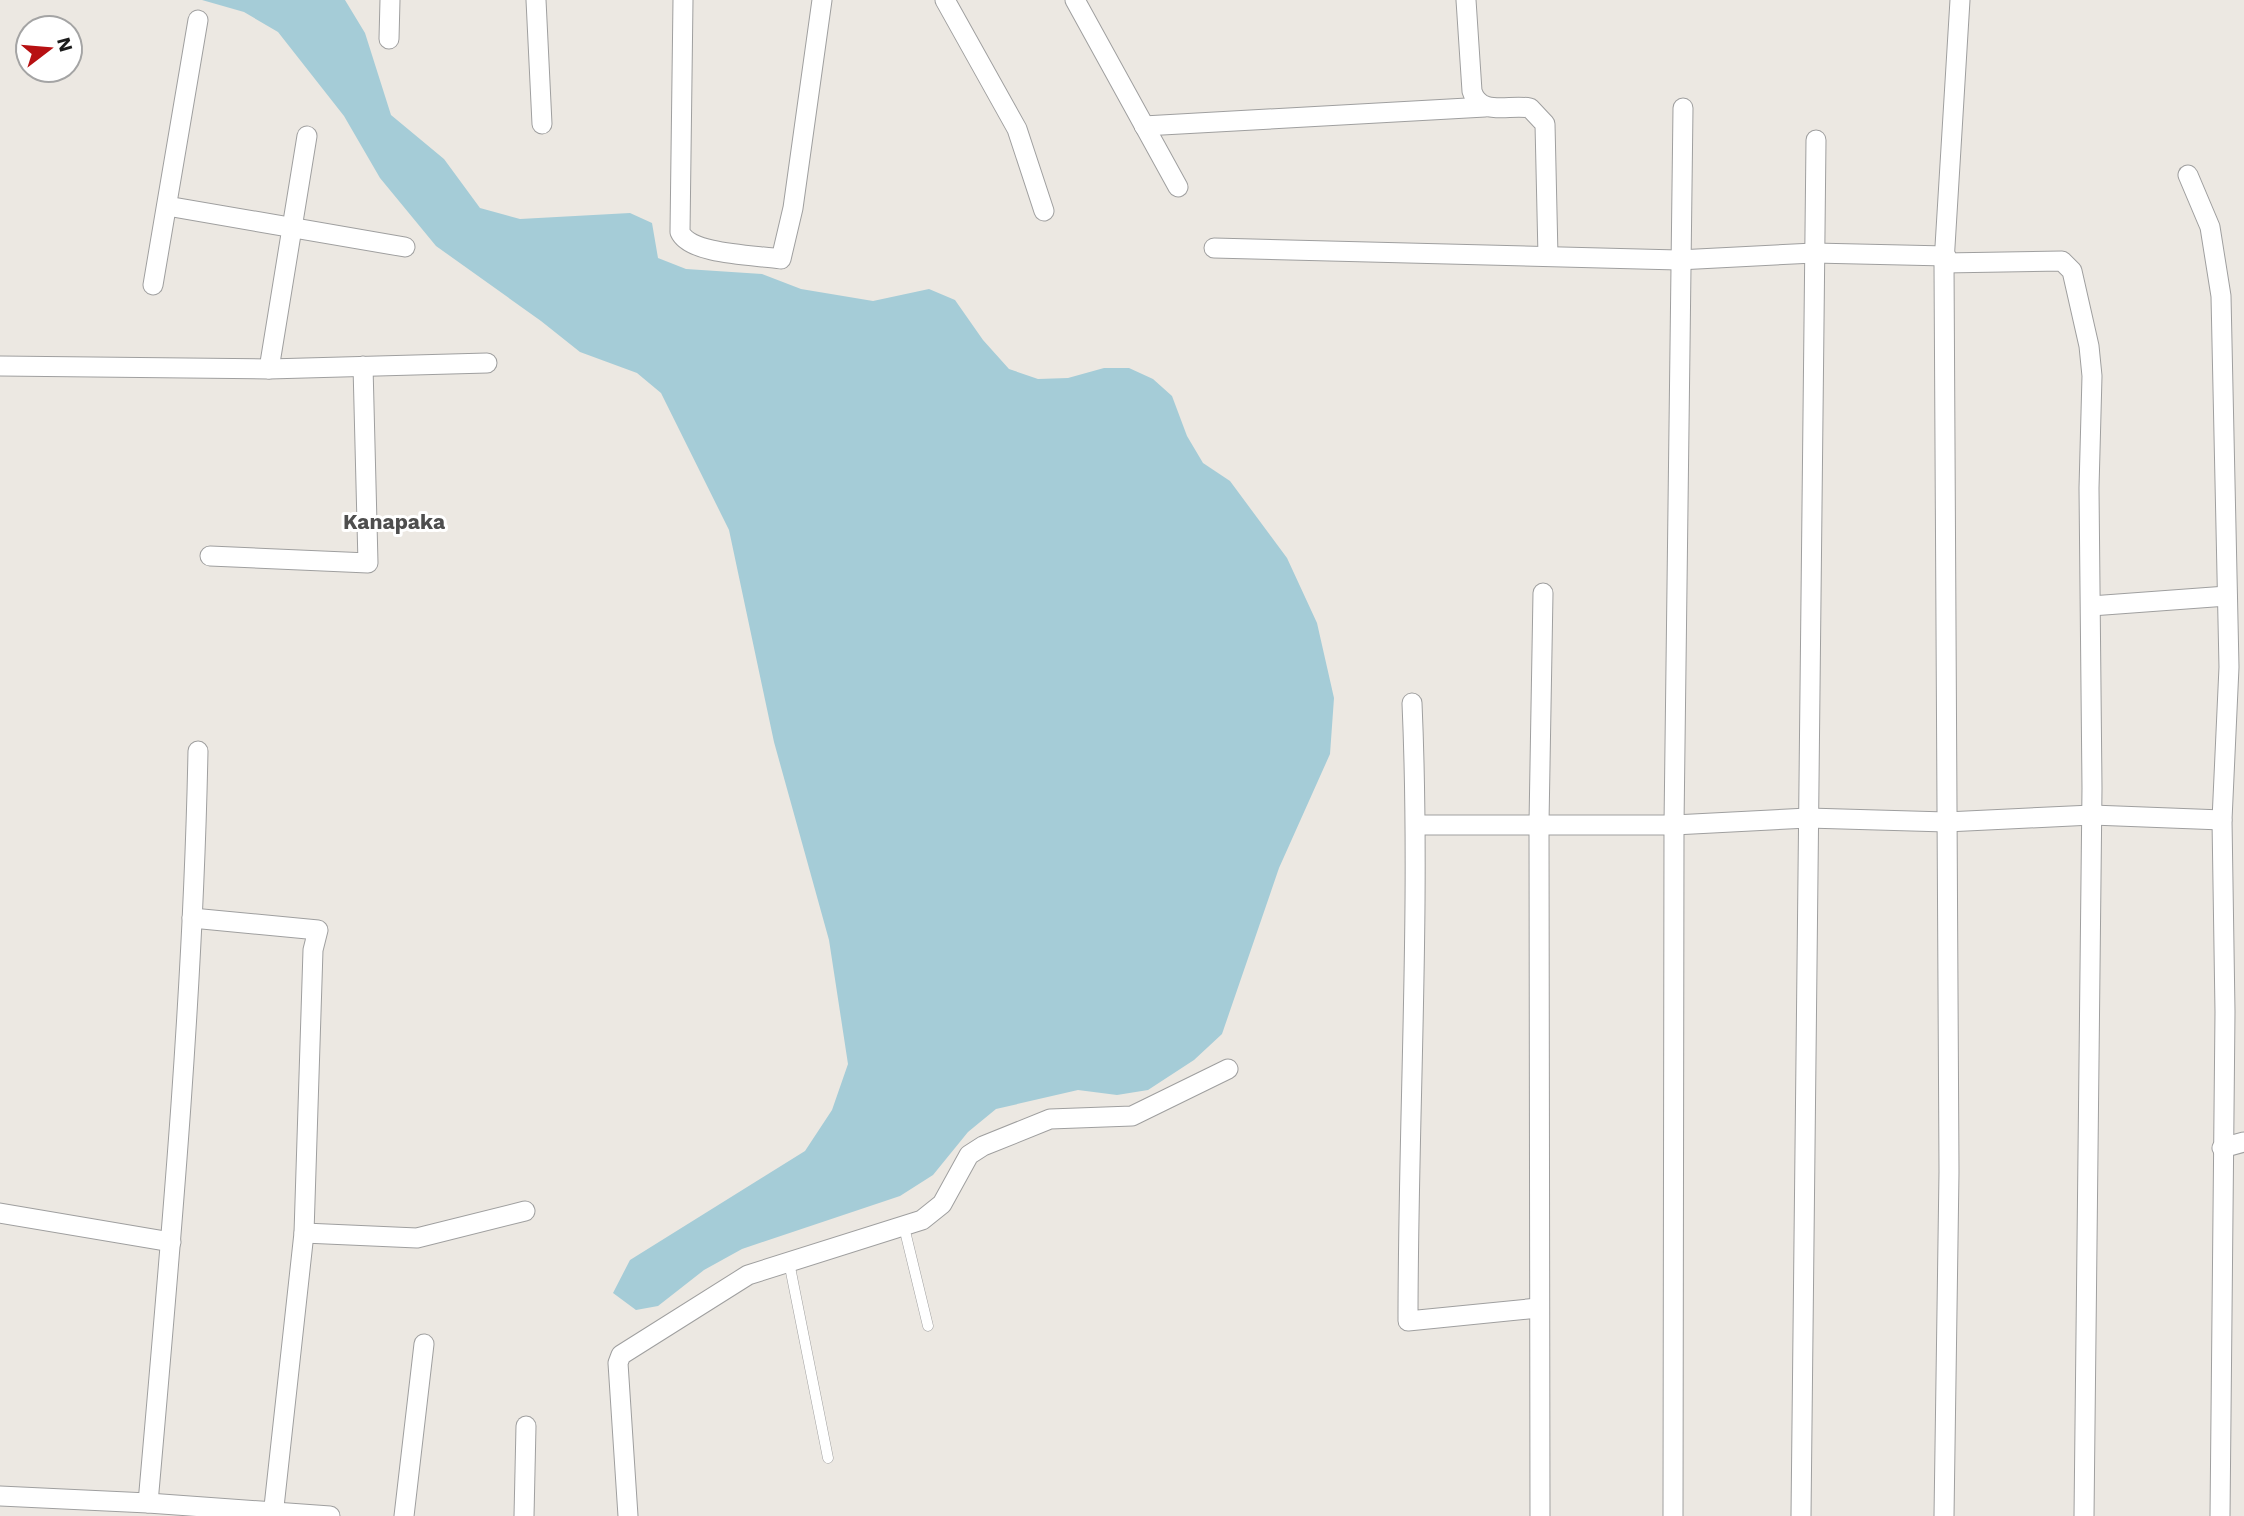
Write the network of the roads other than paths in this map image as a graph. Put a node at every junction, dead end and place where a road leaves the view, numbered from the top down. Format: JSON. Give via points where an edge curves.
{"nodes":[{"id":1,"x":390,"y":0,"type":"edge"},
{"id":2,"x":537,"y":0,"type":"edge"},
{"id":3,"x":682,"y":0,"type":"edge"},
{"id":4,"x":822,"y":0,"type":"edge"},
{"id":5,"x":945,"y":0,"type":"edge"},
{"id":6,"x":1075,"y":0,"type":"edge"},
{"id":7,"x":1466,"y":0,"type":"edge"},
{"id":8,"x":1960,"y":0,"type":"edge"},
{"id":9,"x":198,"y":20,"type":"dead end"},
{"id":10,"x":389,"y":39,"type":"dead end"},
{"id":11,"x":1485,"y":107,"type":"junction"},
{"id":12,"x":1682,"y":108,"type":"dead end"},
{"id":13,"x":542,"y":124,"type":"dead end"},
{"id":14,"x":1144,"y":126,"type":"junction"},
{"id":15,"x":307,"y":136,"type":"dead end"},
{"id":16,"x":1816,"y":140,"type":"dead end"},
{"id":17,"x":2188,"y":175,"type":"dead end"},
{"id":18,"x":1178,"y":187,"type":"dead end"},
{"id":19,"x":167,"y":206,"type":"junction"},
{"id":20,"x":1044,"y":211,"type":"dead end"},
{"id":21,"x":292,"y":226,"type":"junction"},
{"id":22,"x":405,"y":247,"type":"dead end"},
{"id":23,"x":1214,"y":248,"type":"dead end"},
{"id":24,"x":1814,"y":253,"type":"junction"},
{"id":25,"x":1548,"y":256,"type":"junction"},
{"id":26,"x":1945,"y":259,"type":"junction"},
{"id":27,"x":1678,"y":260,"type":"junction"},
{"id":28,"x":153,"y":285,"type":"dead end"},
{"id":29,"x":487,"y":363,"type":"dead end"},
{"id":30,"x":0,"y":366,"type":"edge"},
{"id":31,"x":363,"y":366,"type":"junction"},
{"id":32,"x":269,"y":369,"type":"junction"},
{"id":33,"x":210,"y":556,"type":"dead end"},
{"id":34,"x":1543,"y":593,"type":"dead end"},
{"id":35,"x":2227,"y":596,"type":"junction"},
{"id":36,"x":2091,"y":606,"type":"junction"},
{"id":37,"x":2236,"y":631,"type":"edge"},
{"id":38,"x":1412,"y":703,"type":"dead end"},
{"id":39,"x":2235,"y":718,"type":"edge"},
{"id":40,"x":198,"y":751,"type":"dead end"},
{"id":41,"x":2092,"y":815,"type":"junction"},
{"id":42,"x":1808,"y":818,"type":"junction"},
{"id":43,"x":2222,"y":820,"type":"junction"},
{"id":44,"x":1945,"y":822,"type":"junction"},
{"id":45,"x":1539,"y":823,"type":"junction"},
{"id":46,"x":1417,"y":825,"type":"junction"},
{"id":47,"x":1674,"y":825,"type":"junction"},
{"id":48,"x":192,"y":918,"type":"junction"},
{"id":49,"x":1228,"y":1069,"type":"dead end"},
{"id":50,"x":2244,"y":1142,"type":"edge"},
{"id":51,"x":2222,"y":1148,"type":"junction"},
{"id":52,"x":525,"y":1211,"type":"dead end"},
{"id":53,"x":0,"y":1213,"type":"edge"},
{"id":54,"x":904,"y":1227,"type":"junction"},
{"id":55,"x":304,"y":1233,"type":"junction"},
{"id":56,"x":171,"y":1242,"type":"junction"},
{"id":57,"x":789,"y":1262,"type":"junction"},
{"id":58,"x":1538,"y":1308,"type":"junction"},
{"id":59,"x":928,"y":1326,"type":"dead end"},
{"id":60,"x":424,"y":1344,"type":"dead end"},
{"id":61,"x":526,"y":1426,"type":"dead end"},
{"id":62,"x":828,"y":1458,"type":"dead end"},
{"id":63,"x":0,"y":1496,"type":"edge"},
{"id":64,"x":148,"y":1503,"type":"junction"},
{"id":65,"x":273,"y":1515,"type":"edge"},
{"id":66,"x":330,"y":1516,"type":"edge"},
{"id":67,"x":404,"y":1516,"type":"edge"},
{"id":68,"x":524,"y":1516,"type":"edge"},
{"id":69,"x":628,"y":1516,"type":"edge"},
{"id":70,"x":1540,"y":1516,"type":"edge"},
{"id":71,"x":1673,"y":1516,"type":"edge"},
{"id":72,"x":1801,"y":1516,"type":"edge"},
{"id":73,"x":1944,"y":1516,"type":"edge"},
{"id":74,"x":2084,"y":1516,"type":"edge"},
{"id":75,"x":2220,"y":1516,"type":"edge"}],
"edges":[{"from":1,"to":10,"type":"street"},
{"from":2,"to":13,"type":"street"},
{"from":3,"to":4,"type":"street","via":[[680,232],[696,248],[781,259],[793,208]]},
{"from":5,"to":20,"type":"street","via":[[1017,129]]},
{"from":6,"to":14,"type":"street"},
{"from":7,"to":11,"type":"street","via":[[1472,91]]},
{"from":8,"to":26,"type":"street"},
{"from":9,"to":19,"type":"street"},
{"from":11,"to":14,"type":"street"},
{"from":11,"to":25,"type":"street","via":[[1530,108],[1545,124]]},
{"from":12,"to":27,"type":"street"},
{"from":14,"to":18,"type":"street"},
{"from":15,"to":21,"type":"street"},
{"from":16,"to":24,"type":"street"},
{"from":17,"to":35,"type":"street","via":[[2210,227],[2221,296]]},
{"from":19,"to":21,"type":"street"},
{"from":19,"to":28,"type":"street"},
{"from":21,"to":22,"type":"street"},
{"from":21,"to":32,"type":"street"},
{"from":23,"to":25,"type":"street"},
{"from":24,"to":26,"type":"street"},
{"from":24,"to":27,"type":"street"},
{"from":24,"to":42,"type":"street"},
{"from":25,"to":27,"type":"street"},
{"from":26,"to":36,"type":"street","via":[[2057,259],[2072,271],[2092,368]]},
{"from":26,"to":44,"type":"street"},
{"from":27,"to":47,"type":"street"},
{"from":29,"to":31,"type":"street"},
{"from":30,"to":32,"type":"street"},
{"from":31,"to":32,"type":"street"},
{"from":31,"to":33,"type":"street","via":[[368,563]]},
{"from":34,"to":45,"type":"street"},
{"from":35,"to":36,"type":"street"},
{"from":35,"to":37,"type":"street"},
{"from":36,"to":41,"type":"street"},
{"from":37,"to":39,"type":"street"},
{"from":38,"to":46,"type":"street"},
{"from":39,"to":43,"type":"street"},
{"from":40,"to":48,"type":"street"},
{"from":41,"to":43,"type":"street"},
{"from":41,"to":44,"type":"street"},
{"from":41,"to":74,"type":"street"},
{"from":42,"to":44,"type":"street"},
{"from":42,"to":47,"type":"street"},
{"from":42,"to":72,"type":"street"},
{"from":43,"to":51,"type":"street"},
{"from":44,"to":73,"type":"street","via":[[1949,1172]]},
{"from":45,"to":46,"type":"street"},
{"from":45,"to":47,"type":"street"},
{"from":45,"to":58,"type":"street"},
{"from":46,"to":58,"type":"street","via":[[1408,1321]]},
{"from":47,"to":71,"type":"street"},
{"from":48,"to":55,"type":"street","via":[[318,930],[313,950]]},
{"from":48,"to":56,"type":"street"},
{"from":49,"to":54,"type":"street","via":[[1132,1116],[1050,1119],[983,1146],[969,1155],[936,1209]]},
{"from":50,"to":51,"type":"street"},
{"from":51,"to":75,"type":"street"},
{"from":52,"to":55,"type":"street","via":[[417,1238]]},
{"from":53,"to":56,"type":"street"},
{"from":54,"to":57,"type":"street"},
{"from":54,"to":59,"type":"lane"},
{"from":55,"to":65,"type":"street"},
{"from":56,"to":64,"type":"street"},
{"from":57,"to":62,"type":"lane"},
{"from":57,"to":69,"type":"street","via":[[748,1275],[621,1355]]},
{"from":58,"to":70,"type":"street"},
{"from":60,"to":67,"type":"street"},
{"from":61,"to":68,"type":"street"},
{"from":63,"to":64,"type":"street"},
{"from":64,"to":65,"type":"street"},
{"from":65,"to":66,"type":"street"}]}
